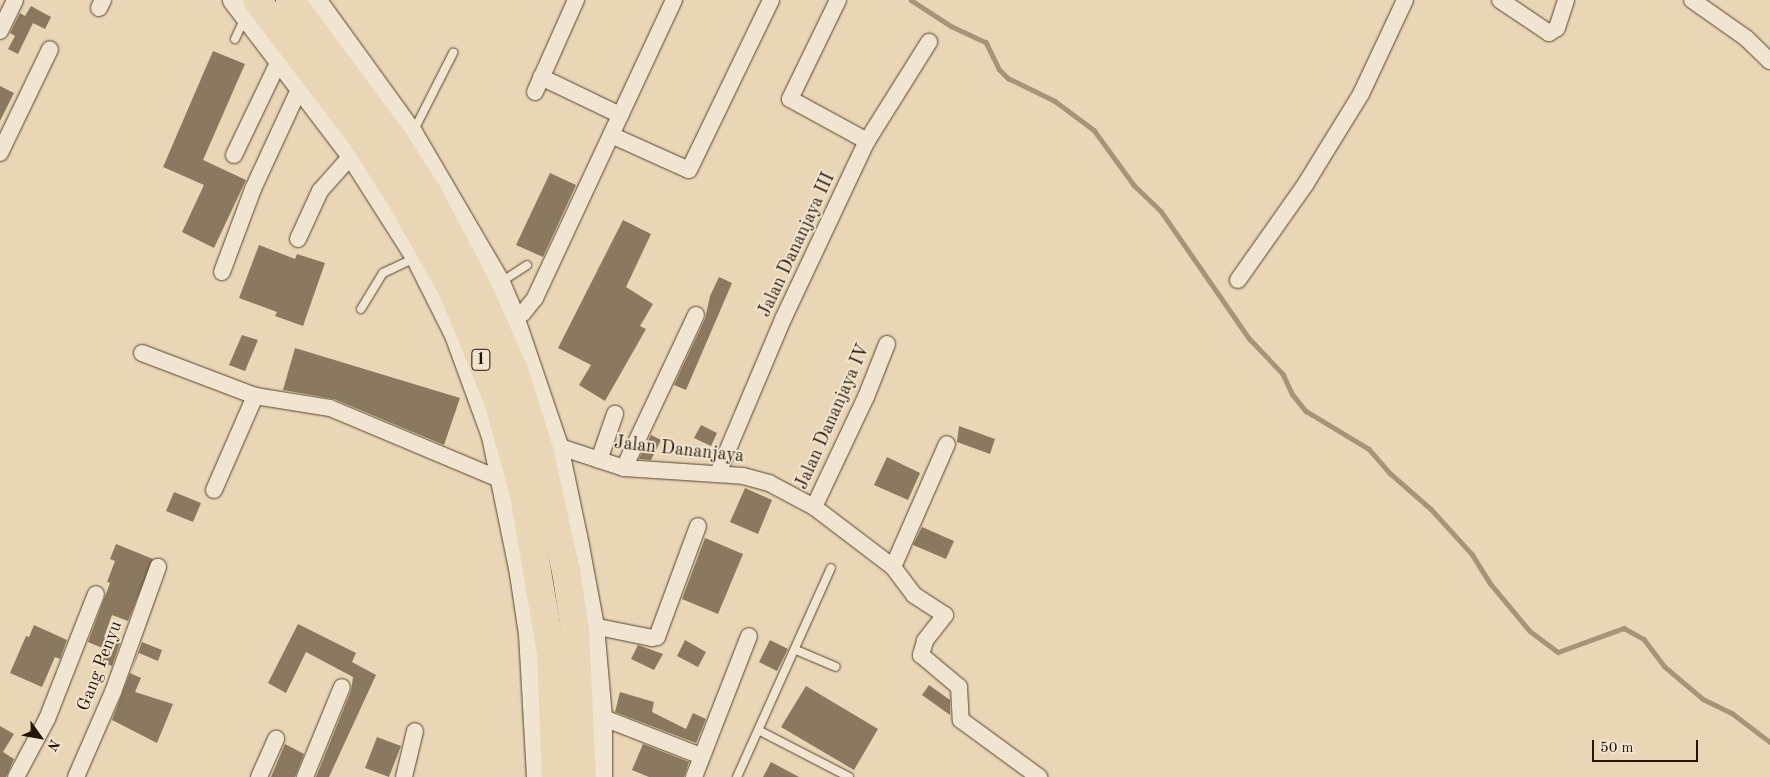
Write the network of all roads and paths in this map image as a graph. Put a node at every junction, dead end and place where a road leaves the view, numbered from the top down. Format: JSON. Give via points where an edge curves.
{"nodes":[{"id":1,"x":15,"y":0,"type":"edge"},
{"id":2,"x":290,"y":0,"type":"edge"},
{"id":3,"x":315,"y":0,"type":"edge"},
{"id":4,"x":576,"y":0,"type":"edge"},
{"id":5,"x":674,"y":0,"type":"edge"},
{"id":6,"x":771,"y":0,"type":"edge"},
{"id":7,"x":838,"y":0,"type":"edge"},
{"id":8,"x":1405,"y":0,"type":"edge"},
{"id":9,"x":1500,"y":0,"type":"edge"},
{"id":10,"x":1566,"y":0,"type":"edge"},
{"id":11,"x":1692,"y":0,"type":"edge"},
{"id":12,"x":246,"y":5,"type":"edge"},
{"id":13,"x":0,"y":31,"type":"edge"},
{"id":14,"x":235,"y":39,"type":"dead end"},
{"id":15,"x":929,"y":42,"type":"dead end"},
{"id":16,"x":50,"y":48,"type":"dead end"},
{"id":17,"x":300,"y":51,"type":"junction"},
{"id":18,"x":453,"y":53,"type":"dead end"},
{"id":19,"x":1770,"y":61,"type":"edge"},
{"id":20,"x":301,"y":85,"type":"junction"},
{"id":21,"x":620,"y":115,"type":"junction"},
{"id":22,"x":412,"y":134,"type":"junction"},
{"id":23,"x":611,"y":136,"type":"junction"},
{"id":24,"x":867,"y":141,"type":"junction"},
{"id":25,"x":0,"y":153,"type":"edge"},
{"id":26,"x":234,"y":155,"type":"dead end"},
{"id":27,"x":352,"y":155,"type":"junction"},
{"id":28,"x":298,"y":239,"type":"dead end"},
{"id":29,"x":417,"y":257,"type":"junction"},
{"id":30,"x":528,"y":265,"type":"dead end"},
{"id":31,"x":222,"y":272,"type":"dead end"},
{"id":32,"x":1238,"y":280,"type":"dead end"},
{"id":33,"x":361,"y":309,"type":"dead end"},
{"id":34,"x":490,"y":314,"type":"junction"},
{"id":35,"x":696,"y":315,"type":"dead end"},
{"id":36,"x":887,"y":344,"type":"dead end"},
{"id":37,"x":142,"y":353,"type":"dead end"},
{"id":38,"x":255,"y":396,"type":"junction"},
{"id":39,"x":615,"y":414,"type":"dead end"},
{"id":40,"x":947,"y":444,"type":"dead end"},
{"id":41,"x":557,"y":446,"type":"junction"},
{"id":42,"x":599,"y":460,"type":"junction"},
{"id":43,"x":624,"y":468,"type":"junction"},
{"id":44,"x":718,"y":473,"type":"junction"},
{"id":45,"x":504,"y":481,"type":"junction"},
{"id":46,"x":214,"y":490,"type":"dead end"},
{"id":47,"x":814,"y":507,"type":"junction"},
{"id":48,"x":698,"y":526,"type":"dead end"},
{"id":49,"x":158,"y":567,"type":"dead end"},
{"id":50,"x":893,"y":567,"type":"junction"},
{"id":51,"x":831,"y":568,"type":"dead end"},
{"id":52,"x":96,"y":594,"type":"dead end"},
{"id":53,"x":593,"y":626,"type":"junction"},
{"id":54,"x":749,"y":636,"type":"dead end"},
{"id":55,"x":796,"y":650,"type":"junction"},
{"id":56,"x":836,"y":666,"type":"dead end"},
{"id":57,"x":342,"y":687,"type":"dead end"},
{"id":58,"x":544,"y":702,"type":"junction"},
{"id":59,"x":601,"y":717,"type":"junction"},
{"id":60,"x":415,"y":731,"type":"dead end"},
{"id":61,"x":760,"y":731,"type":"junction"},
{"id":62,"x":276,"y":739,"type":"dead end"},
{"id":63,"x":701,"y":756,"type":"junction"},
{"id":64,"x":16,"y":777,"type":"edge"},
{"id":65,"x":76,"y":777,"type":"edge"},
{"id":66,"x":259,"y":777,"type":"edge"},
{"id":67,"x":305,"y":777,"type":"edge"},
{"id":68,"x":404,"y":777,"type":"edge"},
{"id":69,"x":538,"y":777,"type":"edge"},
{"id":70,"x":556,"y":777,"type":"edge"},
{"id":71,"x":582,"y":777,"type":"edge"},
{"id":72,"x":601,"y":777,"type":"edge"},
{"id":73,"x":694,"y":777,"type":"edge"},
{"id":74,"x":737,"y":777,"type":"edge"},
{"id":75,"x":849,"y":777,"type":"edge"},
{"id":76,"x":1039,"y":777,"type":"edge"}],
"edges":[{"from":1,"to":13,"type":"street"},
{"from":2,"to":17,"type":"highway","number":"1"},
{"from":3,"to":22,"type":"street"},
{"from":4,"to":21,"type":"street","via":[[538,84]]},
{"from":5,"to":21,"type":"street"},
{"from":6,"to":23,"type":"street","via":[[689,170]]},
{"from":7,"to":24,"type":"street","via":[[790,99]]},
{"from":8,"to":32,"type":"street","via":[[1361,94],[1305,185]]},
{"from":9,"to":10,"type":"street","via":[[1549,33],[1557,28]]},
{"from":11,"to":19,"type":"street","via":[[1746,38]]},
{"from":12,"to":14,"type":"lane"},
{"from":12,"to":17,"type":"highway","number":"1"},
{"from":15,"to":24,"type":"street","name":"Jalan Dananjaya III"},
{"from":16,"to":25,"type":"street"},
{"from":17,"to":20,"type":"street"},
{"from":17,"to":26,"type":"street"},
{"from":17,"to":34,"type":"highway","number":"1","via":[[394,139],[427,192]]},
{"from":18,"to":22,"type":"lane"},
{"from":20,"to":27,"type":"street"},
{"from":20,"to":31,"type":"street","via":[[253,189]]},
{"from":21,"to":23,"type":"street"},
{"from":22,"to":34,"type":"street"},
{"from":23,"to":34,"type":"street","via":[[535,298],[523,314]]},
{"from":24,"to":44,"type":"street","name":"Jalan Dananjaya III","via":[[784,317]]},
{"from":27,"to":28,"type":"street","via":[[320,191]]},
{"from":27,"to":29,"type":"street"},
{"from":29,"to":33,"type":"lane","via":[[383,273]]},
{"from":29,"to":34,"type":"street"},
{"from":30,"to":34,"type":"lane"},
{"from":34,"to":41,"type":"street"},
{"from":34,"to":45,"type":"street","via":[[493,436]]},
{"from":34,"to":58,"type":"highway","number":"1","via":[[499,404],[524,495],[551,653]]},
{"from":34,"to":71,"type":"highway","number":"1","via":[[514,370],[540,453],[566,571],[576,648]]},
{"from":35,"to":43,"type":"street"},
{"from":36,"to":47,"type":"street","name":"Jalan Dananjaya IV"},
{"from":37,"to":38,"type":"street"},
{"from":38,"to":45,"type":"street","via":[[330,408]]},
{"from":38,"to":46,"type":"street"},
{"from":39,"to":42,"type":"street"},
{"from":40,"to":50,"type":"street"},
{"from":41,"to":42,"type":"street","name":"Jalan Dananjaya"},
{"from":41,"to":53,"type":"street"},
{"from":42,"to":43,"type":"street","name":"Jalan Dananjaya"},
{"from":43,"to":44,"type":"street","name":"Jalan Dananjaya"},
{"from":44,"to":47,"type":"street","name":"Jalan Dananjaya","via":[[769,483]]},
{"from":45,"to":58,"type":"street"},
{"from":47,"to":50,"type":"street","name":"Jalan Dananjaya"},
{"from":48,"to":53,"type":"street","via":[[657,637]]},
{"from":49,"to":65,"type":"street","name":"Gang Penyu","via":[[113,692]]},
{"from":50,"to":76,"type":"street","name":"Jalan Dananjaya","via":[[914,595],[944,615],[920,652],[928,663],[958,687],[961,720]]},
{"from":51,"to":55,"type":"lane"},
{"from":52,"to":64,"type":"street","via":[[47,719]]},
{"from":53,"to":59,"type":"street"},
{"from":54,"to":63,"type":"street"},
{"from":55,"to":56,"type":"lane"},
{"from":55,"to":61,"type":"lane"},
{"from":57,"to":67,"type":"street"},
{"from":58,"to":69,"type":"street"},
{"from":58,"to":70,"type":"highway","number":"1"},
{"from":59,"to":63,"type":"street"},
{"from":59,"to":72,"type":"street"},
{"from":60,"to":68,"type":"street"},
{"from":61,"to":74,"type":"lane"},
{"from":61,"to":75,"type":"lane"},
{"from":62,"to":66,"type":"street"},
{"from":63,"to":73,"type":"street"}]}
